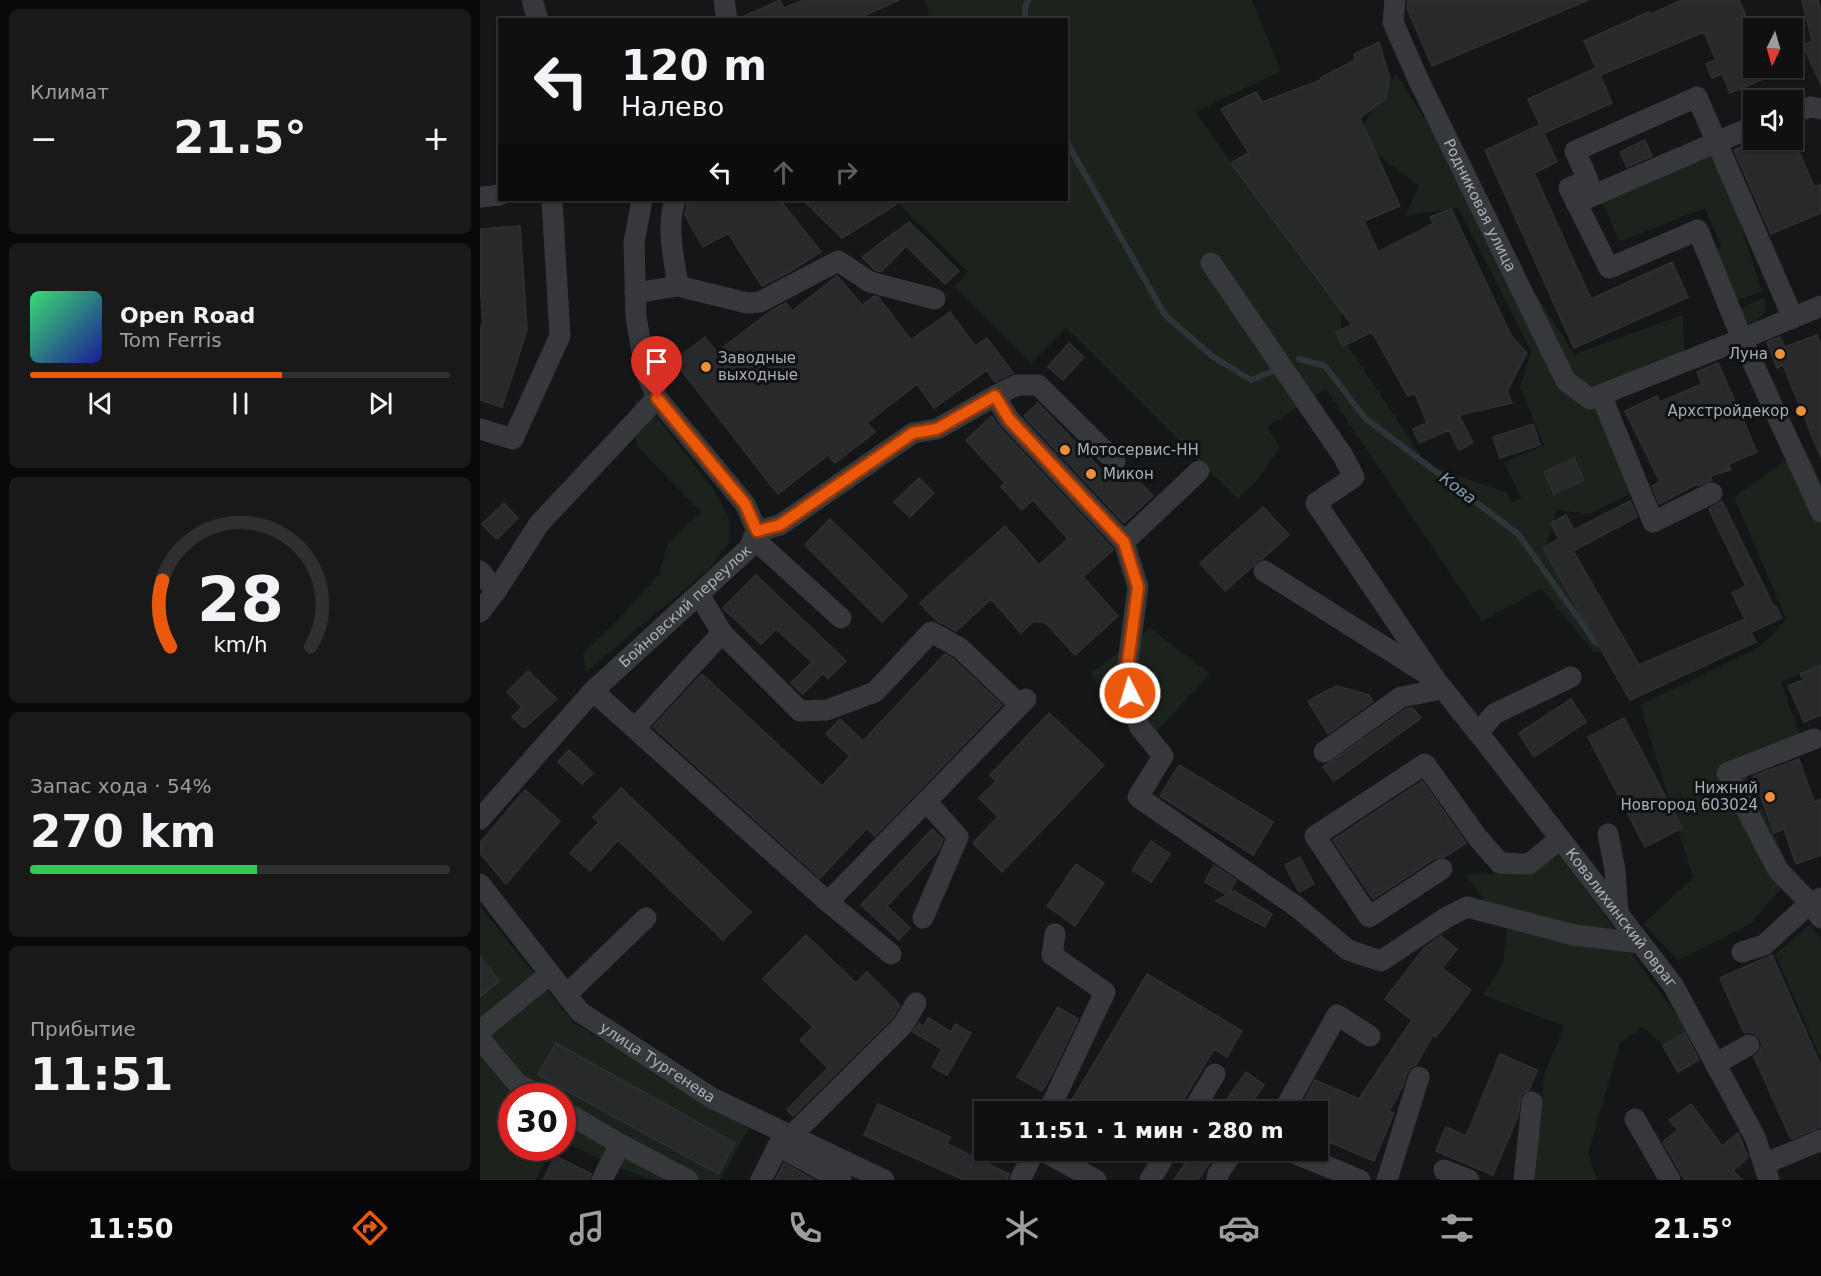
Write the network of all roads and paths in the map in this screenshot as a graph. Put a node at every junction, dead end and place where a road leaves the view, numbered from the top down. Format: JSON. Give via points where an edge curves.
{"nodes":[{"id":1,"x":532,"y":0,"type":"edge"},
{"id":2,"x":1395,"y":0,"type":"edge"},
{"id":3,"x":537,"y":18,"type":"edge"},
{"id":4,"x":1803,"y":109,"type":"edge"},
{"id":5,"x":1821,"y":109,"type":"edge"},
{"id":6,"x":1743,"y":131,"type":"edge"},
{"id":7,"x":1716,"y":142,"type":"junction"},
{"id":8,"x":498,"y":195,"type":"edge"},
{"id":9,"x":480,"y":197,"type":"edge"},
{"id":10,"x":552,"y":201,"type":"edge"},
{"id":11,"x":642,"y":201,"type":"edge"},
{"id":12,"x":675,"y":201,"type":"edge"},
{"id":13,"x":1576,"y":204,"type":"junction"},
{"id":14,"x":1211,"y":263,"type":"dead end"},
{"id":15,"x":678,"y":286,"type":"junction"},
{"id":16,"x":635,"y":293,"type":"junction"},
{"id":17,"x":935,"y":299,"type":"dead end"},
{"id":18,"x":1821,"y":306,"type":"edge"},
{"id":19,"x":1793,"y":318,"type":"junction"},
{"id":20,"x":1742,"y":339,"type":"junction"},
{"id":21,"x":995,"y":396,"type":"junction"},
{"id":22,"x":1595,"y":397,"type":"junction"},
{"id":23,"x":657,"y":398,"type":"junction"},
{"id":24,"x":480,"y":429,"type":"edge"},
{"id":25,"x":1115,"y":460,"type":"dead end"},
{"id":26,"x":1199,"y":471,"type":"dead end"},
{"id":27,"x":1712,"y":493,"type":"dead end"},
{"id":28,"x":1821,"y":512,"type":"edge"},
{"id":29,"x":755,"y":534,"type":"junction"},
{"id":30,"x":1124,"y":542,"type":"junction"},
{"id":31,"x":480,"y":571,"type":"edge"},
{"id":32,"x":1264,"y":571,"type":"dead end"},
{"id":33,"x":496,"y":591,"type":"junction"},
{"id":34,"x":699,"y":594,"type":"junction"},
{"id":35,"x":480,"y":612,"type":"edge"},
{"id":36,"x":841,"y":618,"type":"dead end"},
{"id":37,"x":722,"y":633,"type":"junction"},
{"id":38,"x":1571,"y":677,"type":"dead end"},
{"id":39,"x":1439,"y":684,"type":"junction"},
{"id":40,"x":594,"y":691,"type":"junction"},
{"id":41,"x":635,"y":728,"type":"junction"},
{"id":42,"x":1478,"y":733,"type":"junction"},
{"id":43,"x":1819,"y":743,"type":"edge"},
{"id":44,"x":1324,"y":752,"type":"dead end"},
{"id":45,"x":927,"y":801,"type":"junction"},
{"id":46,"x":480,"y":819,"type":"edge"},
{"id":47,"x":1608,"y":834,"type":"dead end"},
{"id":48,"x":1560,"y":839,"type":"junction"},
{"id":49,"x":1442,"y":869,"type":"dead end"},
{"id":50,"x":480,"y":884,"type":"edge"},
{"id":51,"x":828,"y":902,"type":"junction"},
{"id":52,"x":1817,"y":906,"type":"edge"},
{"id":53,"x":1618,"y":913,"type":"junction"},
{"id":54,"x":646,"y":918,"type":"dead end"},
{"id":55,"x":923,"y":918,"type":"dead end"},
{"id":56,"x":1055,"y":934,"type":"dead end"},
{"id":57,"x":1640,"y":943,"type":"junction"},
{"id":58,"x":1742,"y":952,"type":"dead end"},
{"id":59,"x":891,"y":954,"type":"dead end"},
{"id":60,"x":550,"y":974,"type":"junction"},
{"id":61,"x":566,"y":995,"type":"junction"},
{"id":62,"x":916,"y":1003,"type":"dead end"},
{"id":63,"x":480,"y":1031,"type":"edge"},
{"id":64,"x":1370,"y":1036,"type":"dead end"},
{"id":65,"x":480,"y":1039,"type":"edge"},
{"id":66,"x":1749,"y":1045,"type":"dead end"},
{"id":67,"x":1715,"y":1064,"type":"junction"},
{"id":68,"x":1215,"y":1074,"type":"dead end"},
{"id":69,"x":1419,"y":1077,"type":"dead end"},
{"id":70,"x":517,"y":1083,"type":"edge"},
{"id":71,"x":1053,"y":1101,"type":"edge"},
{"id":72,"x":1199,"y":1101,"type":"edge"},
{"id":73,"x":1290,"y":1101,"type":"edge"},
{"id":74,"x":1532,"y":1102,"type":"dead end"},
{"id":75,"x":576,"y":1118,"type":"edge"},
{"id":76,"x":1635,"y":1119,"type":"dead end"},
{"id":77,"x":1821,"y":1140,"type":"edge"},
{"id":78,"x":785,"y":1141,"type":"junction"},
{"id":79,"x":620,"y":1144,"type":"junction"},
{"id":80,"x":1030,"y":1161,"type":"edge"},
{"id":81,"x":1061,"y":1161,"type":"edge"},
{"id":82,"x":1161,"y":1161,"type":"edge"},
{"id":83,"x":1227,"y":1161,"type":"edge"},
{"id":84,"x":1313,"y":1161,"type":"edge"},
{"id":85,"x":1444,"y":1170,"type":"dead end"},
{"id":86,"x":1766,"y":1172,"type":"edge"},
{"id":87,"x":602,"y":1180,"type":"edge"},
{"id":88,"x":688,"y":1180,"type":"edge"},
{"id":89,"x":761,"y":1180,"type":"edge"},
{"id":90,"x":841,"y":1180,"type":"edge"},
{"id":91,"x":882,"y":1180,"type":"edge"},
{"id":92,"x":1020,"y":1180,"type":"edge"},
{"id":93,"x":1096,"y":1180,"type":"edge"},
{"id":94,"x":1150,"y":1180,"type":"edge"},
{"id":95,"x":1216,"y":1180,"type":"edge"},
{"id":96,"x":1360,"y":1180,"type":"edge"},
{"id":97,"x":1387,"y":1180,"type":"edge"},
{"id":98,"x":1469,"y":1180,"type":"edge"},
{"id":99,"x":1524,"y":1180,"type":"edge"},
{"id":100,"x":1670,"y":1180,"type":"edge"}],
"edges":[{"from":1,"to":3,"type":"street"},
{"from":2,"to":22,"type":"street","name":"Родниковая улица","via":[[1393,22],[1418,79],[1566,381]]},
{"from":4,"to":5,"type":"street"},
{"from":6,"to":7,"type":"street"},
{"from":7,"to":13,"type":"street"},
{"from":7,"to":13,"type":"street","via":[[1696,97],[1575,151],[1588,180],[1569,188]]},
{"from":7,"to":19,"type":"street"},
{"from":8,"to":9,"type":"street"},
{"from":10,"to":24,"type":"street","via":[[560,336],[513,439]]},
{"from":11,"to":16,"type":"street","name":"Бойновский переулок","via":[[634,242]]},
{"from":12,"to":15,"type":"street","via":[[671,232]]},
{"from":13,"to":20,"type":"street","via":[[1609,268],[1698,230]]},
{"from":14,"to":39,"type":"street","via":[[1343,456],[1354,477],[1316,503]]},
{"from":15,"to":16,"type":"street"},
{"from":15,"to":17,"type":"street","via":[[747,303],[760,302],[838,261],[870,282]]},
{"from":16,"to":23,"type":"street","name":"Бойновский переулок","via":[[645,370]]},
{"from":18,"to":19,"type":"street"},
{"from":19,"to":20,"type":"street"},
{"from":20,"to":22,"type":"street"},
{"from":20,"to":28,"type":"street"},
{"from":21,"to":25,"type":"street","via":[[1017,385],[1038,385]]},
{"from":21,"to":29,"type":"street","via":[[937,429],[913,433],[780,525]]},
{"from":21,"to":30,"type":"street","via":[[1009,419]]},
{"from":22,"to":27,"type":"street","via":[[1653,522]]},
{"from":23,"to":29,"type":"street","name":"Бойновский переулок","via":[[745,504]]},
{"from":23,"to":33,"type":"street","via":[[538,524]]},
{"from":26,"to":30,"type":"street"},
{"from":29,"to":34,"type":"street","name":"Бойновский переулок","via":[[749,548]]},
{"from":29,"to":36,"type":"street"},
{"from":30,"to":57,"type":"street","via":[[1138,587],[1126,677],[1139,726],[1163,756],[1138,797],[1297,907],[1348,950],[1381,961],[1467,907],[1574,935]]},
{"from":31,"to":33,"type":"street"},
{"from":32,"to":39,"type":"street"},
{"from":33,"to":35,"type":"street"},
{"from":34,"to":37,"type":"street"},
{"from":34,"to":40,"type":"street","name":"Бойновский переулок"},
{"from":37,"to":41,"type":"street"},
{"from":37,"to":45,"type":"street","via":[[800,711],[827,710],[876,692],[932,632],[960,648],[1023,702]]},
{"from":38,"to":42,"type":"street","via":[[1494,714]]},
{"from":39,"to":42,"type":"street","name":"Ковалихинский овраг"},
{"from":39,"to":44,"type":"street","via":[[1401,697]]},
{"from":40,"to":41,"type":"street"},
{"from":40,"to":46,"type":"street","name":"Бойновский переулок"},
{"from":41,"to":51,"type":"street"},
{"from":42,"to":48,"type":"street","name":"Ковалихинский овраг"},
{"from":43,"to":52,"type":"street","via":[[1727,773],[1778,870]]},
{"from":45,"to":51,"type":"street"},
{"from":45,"to":55,"type":"street","via":[[958,837]]},
{"from":47,"to":53,"type":"street"},
{"from":48,"to":49,"type":"street","via":[[1529,864],[1500,863],[1425,764],[1316,836],[1369,917]]},
{"from":48,"to":53,"type":"street","name":"Ковалихинский овраг"},
{"from":50,"to":60,"type":"street","name":"улица Тургенева"},
{"from":51,"to":59,"type":"street"},
{"from":52,"to":58,"type":"street","via":[[1764,945]]},
{"from":53,"to":57,"type":"street","name":"Ковалихинский овраг"},
{"from":54,"to":61,"type":"street"},
{"from":56,"to":71,"type":"street","via":[[1052,955],[1105,992]]},
{"from":57,"to":67,"type":"street","name":"Ковалихинский овраг","via":[[1673,985]]},
{"from":60,"to":61,"type":"street","name":"улица Тургенева"},
{"from":60,"to":63,"type":"street"},
{"from":61,"to":78,"type":"street","name":"улица Тургенева","via":[[580,1012]]},
{"from":62,"to":78,"type":"street","via":[[903,1025]]},
{"from":64,"to":73,"type":"street","via":[[1337,1016]]},
{"from":65,"to":70,"type":"street"},
{"from":66,"to":67,"type":"street"},
{"from":67,"to":86,"type":"street","name":"Ковалихинский овраг","via":[[1755,1137]]},
{"from":68,"to":72,"type":"street"},
{"from":69,"to":97,"type":"street"},
{"from":74,"to":99,"type":"street"},
{"from":75,"to":79,"type":"street"},
{"from":76,"to":100,"type":"street"},
{"from":77,"to":86,"type":"street"},
{"from":78,"to":89,"type":"street"},
{"from":78,"to":90,"type":"street"},
{"from":78,"to":91,"type":"street","name":"улица Тургенева"},
{"from":79,"to":87,"type":"street"},
{"from":79,"to":88,"type":"street"},
{"from":80,"to":92,"type":"street"},
{"from":81,"to":93,"type":"street"},
{"from":82,"to":94,"type":"street"},
{"from":83,"to":95,"type":"street"},
{"from":84,"to":96,"type":"street"},
{"from":85,"to":98,"type":"street"}]}
